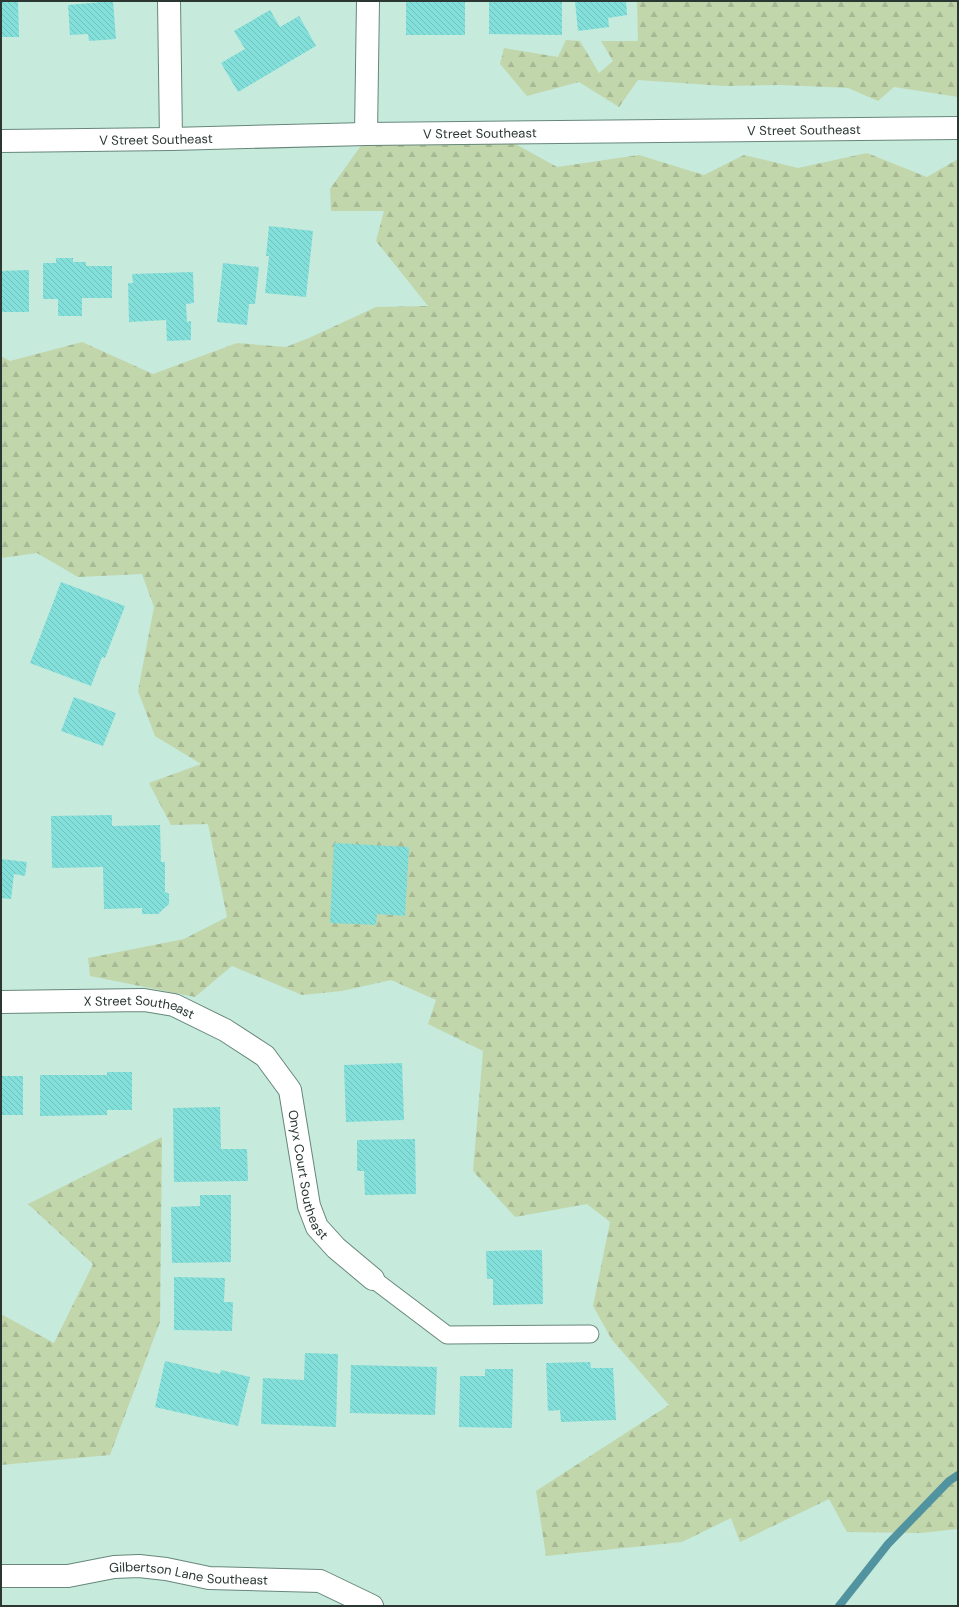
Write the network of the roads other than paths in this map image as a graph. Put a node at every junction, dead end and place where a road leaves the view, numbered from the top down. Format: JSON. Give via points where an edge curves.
{"nodes":[{"id":1,"x":169,"y":1,"type":"edge"},
{"id":2,"x":368,"y":1,"type":"edge"},
{"id":3,"x":958,"y":128,"type":"edge"},
{"id":4,"x":366,"y":134,"type":"junction"},
{"id":5,"x":171,"y":139,"type":"junction"},
{"id":6,"x":1,"y":140,"type":"edge"},
{"id":7,"x":1,"y":1002,"type":"edge"},
{"id":8,"x":264,"y":1056,"type":"joint"},
{"id":9,"x":373,"y":1279,"type":"joint"},
{"id":10,"x":590,"y":1334,"type":"dead end"},
{"id":11,"x":1,"y":1576,"type":"edge"},
{"id":12,"x":372,"y":1606,"type":"edge"}],
"edges":[{"from":1,"to":5,"type":"street"},
{"from":2,"to":4,"type":"street"},
{"from":3,"to":4,"type":"street","name":"V Street Southeast"},
{"from":4,"to":5,"type":"street","name":"V Street Southeast"},
{"from":5,"to":6,"type":"street","name":"V Street Southeast"},
{"from":7,"to":8,"type":"street","name":"X Street Southeast","via":[[144,1000],[174,1004],[225,1030]]},
{"from":8,"to":9,"type":"street","name":"Onyx Court Southeast","via":[[290,1090],[309,1206],[317,1227],[336,1248]]},
{"from":9,"to":10,"type":"lane","via":[[447,1335]]},
{"from":11,"to":12,"type":"street","name":"Gilbertson Lane Southeast","via":[[68,1576],[114,1567],[139,1566],[209,1578],[320,1581]]}]}
